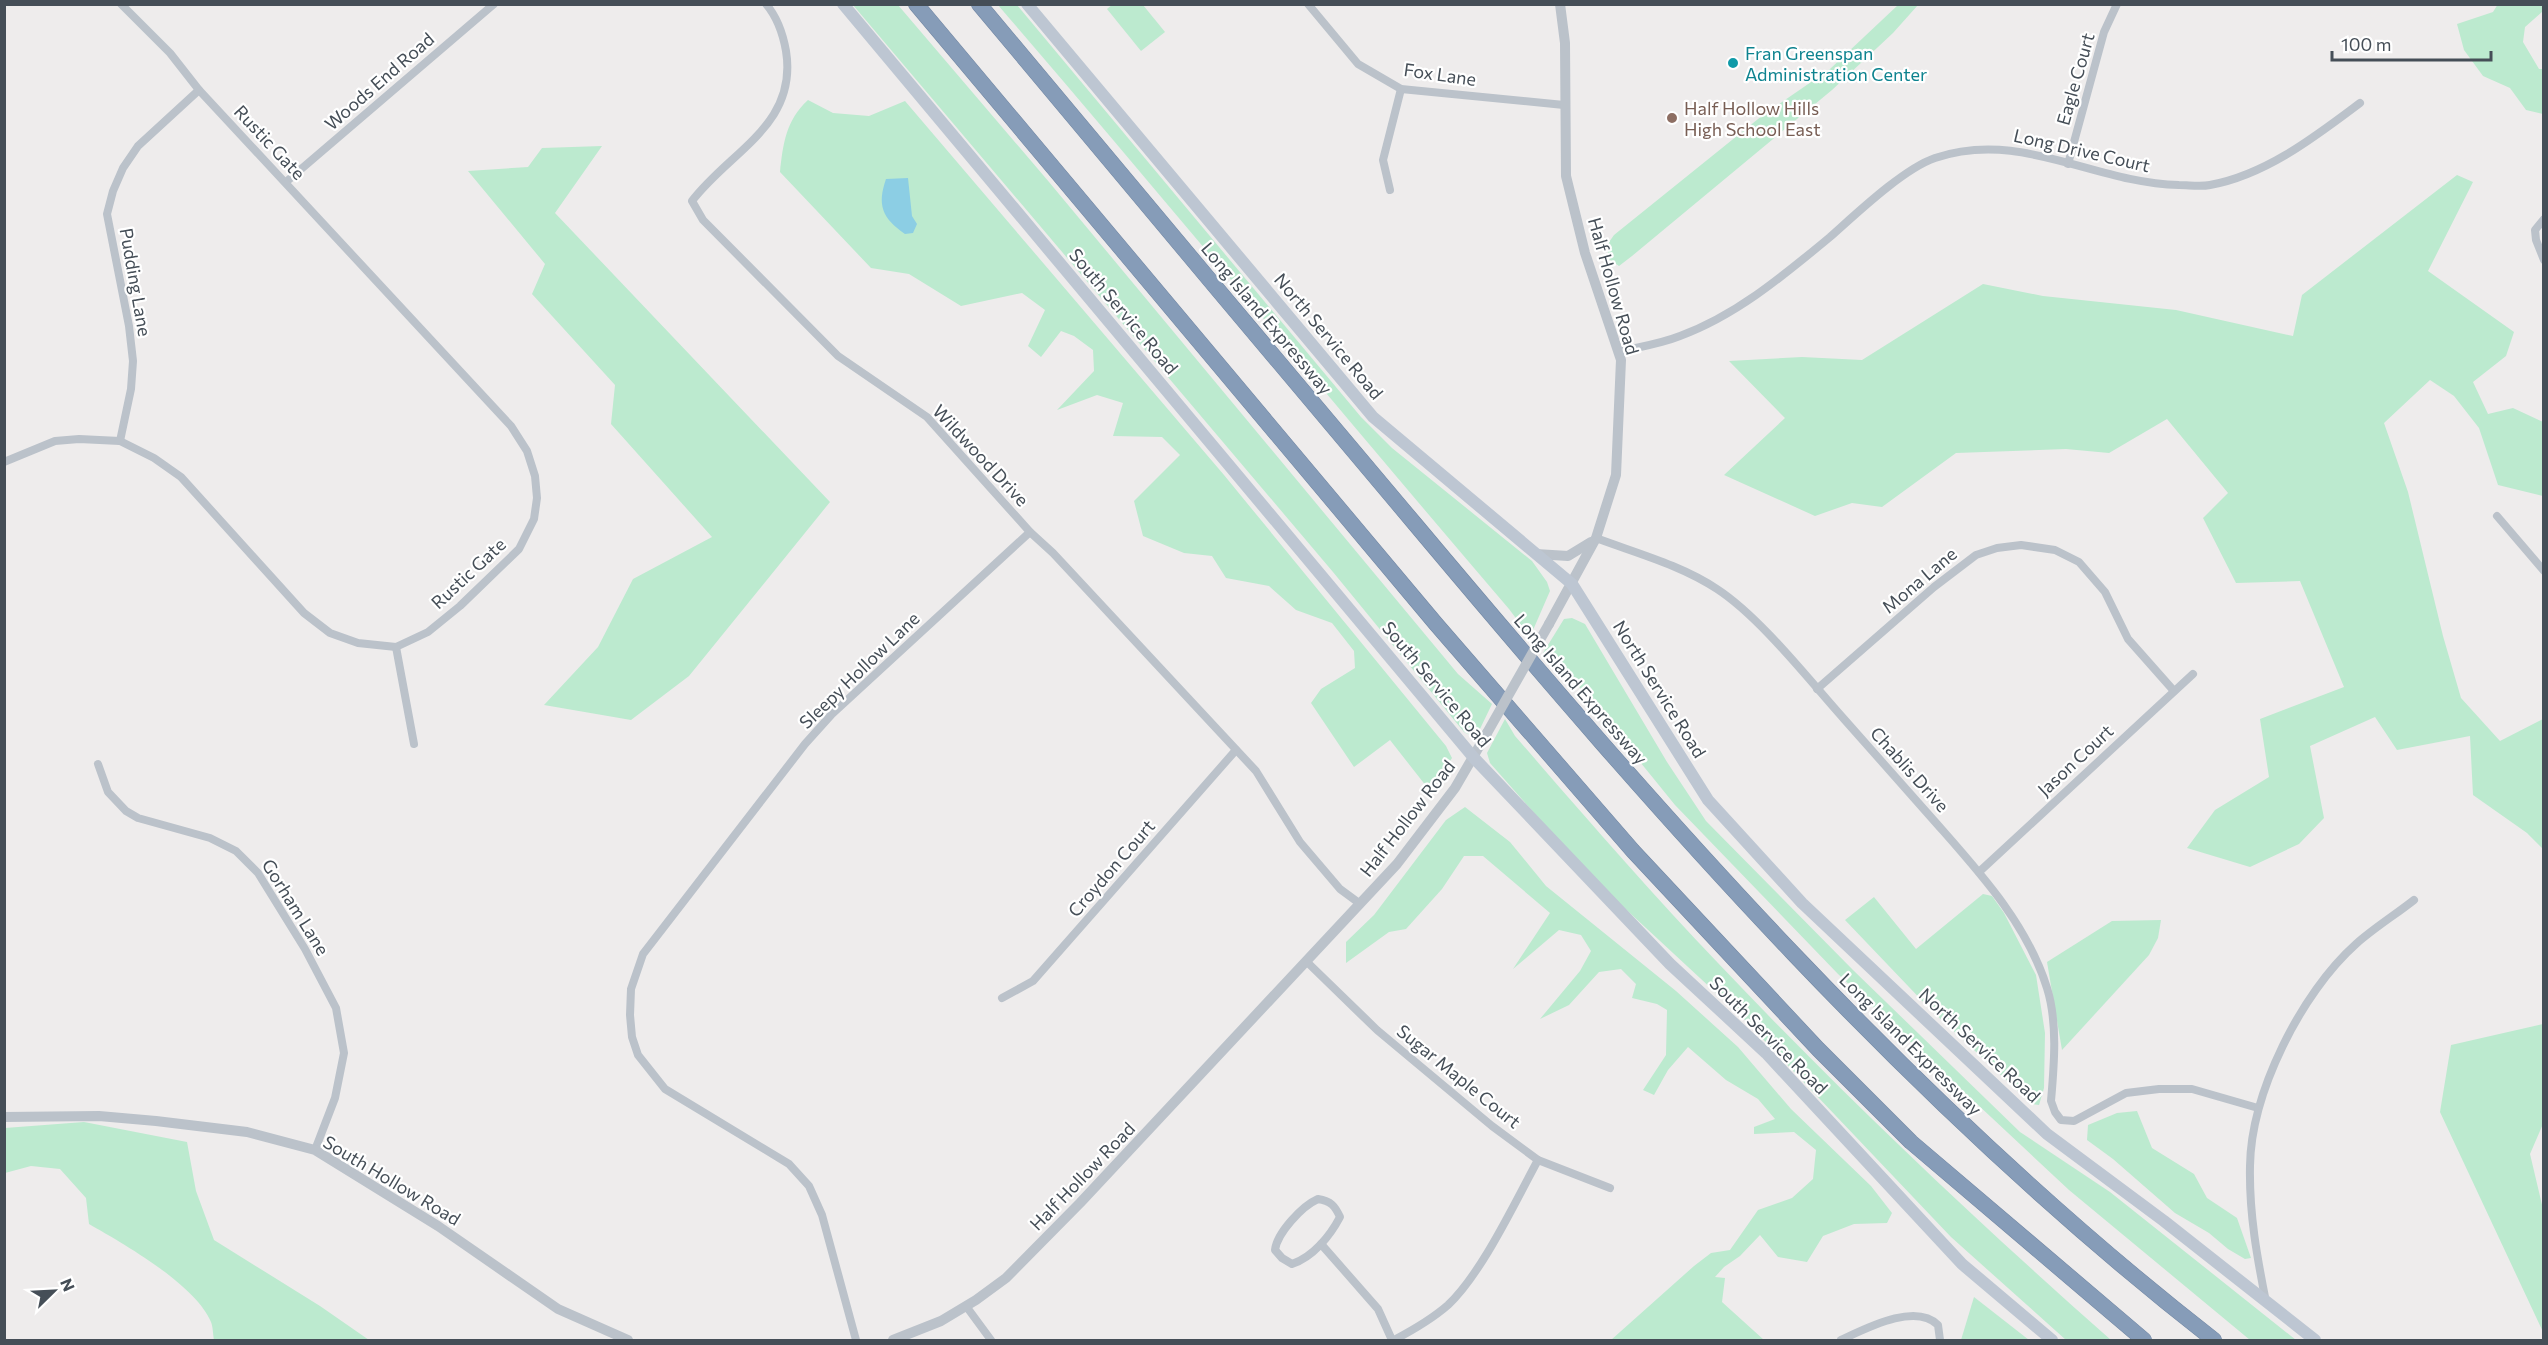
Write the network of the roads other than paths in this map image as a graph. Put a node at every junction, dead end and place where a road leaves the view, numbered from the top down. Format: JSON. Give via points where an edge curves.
{"nodes":[{"id":1,"x":121,"y":4,"type":"edge"},
{"id":2,"x":494,"y":4,"type":"edge"},
{"id":3,"x":766,"y":4,"type":"edge"},
{"id":4,"x":843,"y":4,"type":"edge"},
{"id":5,"x":916,"y":4,"type":"edge"},
{"id":6,"x":979,"y":4,"type":"edge"},
{"id":7,"x":1027,"y":4,"type":"edge"},
{"id":8,"x":1308,"y":4,"type":"edge"},
{"id":9,"x":1560,"y":4,"type":"edge"},
{"id":10,"x":2117,"y":4,"type":"edge"},
{"id":11,"x":1401,"y":89,"type":"junction"},
{"id":12,"x":199,"y":90,"type":"junction"},
{"id":13,"x":2360,"y":103,"type":"dead end"},
{"id":14,"x":1564,"y":105,"type":"junction"},
{"id":15,"x":2068,"y":164,"type":"junction"},
{"id":16,"x":286,"y":182,"type":"junction"},
{"id":17,"x":1390,"y":190,"type":"dead end"},
{"id":18,"x":2544,"y":219,"type":"edge"},
{"id":19,"x":2544,"y":260,"type":"edge"},
{"id":20,"x":1618,"y":352,"type":"junction"},
{"id":21,"x":120,"y":441,"type":"junction"},
{"id":22,"x":4,"y":462,"type":"edge"},
{"id":23,"x":2497,"y":516,"type":"dead end"},
{"id":24,"x":1030,"y":532,"type":"junction"},
{"id":25,"x":1596,"y":538,"type":"junction"},
{"id":26,"x":1536,"y":554,"type":"junction"},
{"id":27,"x":2544,"y":571,"type":"edge"},
{"id":28,"x":1572,"y":584,"type":"junction"},
{"id":29,"x":396,"y":647,"type":"junction"},
{"id":30,"x":2193,"y":674,"type":"dead end"},
{"id":31,"x":1817,"y":689,"type":"junction"},
{"id":32,"x":2174,"y":691,"type":"junction"},
{"id":33,"x":414,"y":744,"type":"dead end"},
{"id":34,"x":1236,"y":750,"type":"junction"},
{"id":35,"x":1474,"y":758,"type":"junction"},
{"id":36,"x":98,"y":764,"type":"dead end"},
{"id":37,"x":1979,"y":872,"type":"junction"},
{"id":38,"x":2414,"y":900,"type":"dead end"},
{"id":39,"x":1359,"y":903,"type":"junction"},
{"id":40,"x":1306,"y":961,"type":"junction"},
{"id":41,"x":1002,"y":998,"type":"dead end"},
{"id":42,"x":2258,"y":1108,"type":"junction"},
{"id":43,"x":4,"y":1117,"type":"edge"},
{"id":44,"x":315,"y":1150,"type":"junction"},
{"id":45,"x":1538,"y":1160,"type":"junction"},
{"id":46,"x":1610,"y":1188,"type":"dead end"},
{"id":47,"x":1321,"y":1244,"type":"junction"},
{"id":48,"x":2155,"y":1295,"type":"junction"},
{"id":49,"x":2266,"y":1303,"type":"junction"},
{"id":50,"x":966,"y":1306,"type":"junction"},
{"id":51,"x":628,"y":1341,"type":"edge"},
{"id":52,"x":856,"y":1341,"type":"edge"},
{"id":53,"x":893,"y":1341,"type":"edge"},
{"id":54,"x":992,"y":1341,"type":"edge"},
{"id":55,"x":1393,"y":1341,"type":"edge"},
{"id":56,"x":1841,"y":1341,"type":"edge"},
{"id":57,"x":1940,"y":1341,"type":"edge"},
{"id":58,"x":2052,"y":1341,"type":"edge"},
{"id":59,"x":2144,"y":1341,"type":"edge"},
{"id":60,"x":2214,"y":1341,"type":"edge"},
{"id":61,"x":2224,"y":1341,"type":"edge"},
{"id":62,"x":2315,"y":1341,"type":"edge"}],
"edges":[{"from":1,"to":12,"type":"street","name":"Rustic Gate","via":[[170,53]]},
{"from":2,"to":16,"type":"street","name":"Woods End Road"},
{"from":3,"to":24,"type":"street","name":"Wildwood Drive","via":[[784,39],[788,67],[785,93],[762,132],[707,181],[692,201],[703,220],[838,356],[927,417]]},
{"from":4,"to":35,"type":"main road","name":"South Service Road"},
{"from":5,"to":59,"type":"highway","via":[[1436,624],[1633,851],[1818,1049],[1911,1142]]},
{"from":6,"to":48,"type":"highway","name":"Long Island Expressway","via":[[1496,621],[1668,819],[1944,1107]]},
{"from":7,"to":26,"type":"main road","name":"North Service Road","via":[[1373,417]]},
{"from":8,"to":11,"type":"street","name":"Fox Lane","via":[[1358,64]]},
{"from":9,"to":14,"type":"street","name":"Half Hollow Road"},
{"from":10,"to":15,"type":"street","name":"Eagle Court","via":[[2104,32]]},
{"from":11,"to":14,"type":"street","name":"Fox Lane"},
{"from":11,"to":17,"type":"street","via":[[1383,160]]},
{"from":12,"to":16,"type":"street","name":"Rustic Gate"},
{"from":12,"to":21,"type":"street","name":"Pudding Lane","via":[[138,146],[123,168],[107,214],[133,361]]},
{"from":13,"to":15,"type":"street","name":"Long Drive Court","via":[[2262,169],[2209,186],[2151,184]]},
{"from":14,"to":20,"type":"street","name":"Half Hollow Road","via":[[1566,176],[1585,253]]},
{"from":15,"to":20,"type":"street","name":"Long Drive Court","via":[[1996,148],[1933,159],[1880,195],[1763,291],[1727,315],[1679,337]]},
{"from":16,"to":29,"type":"street","name":"Rustic Gate","via":[[511,426],[527,451],[535,476],[534,519],[519,549],[428,632]]},
{"from":18,"to":19,"type":"street","via":[[2535,230]]},
{"from":20,"to":25,"type":"street","name":"Half Hollow Road","via":[[1621,360],[1616,475]]},
{"from":21,"to":22,"type":"street","via":[[55,441]]},
{"from":21,"to":29,"type":"street","via":[[181,477],[304,613],[330,633],[358,643]]},
{"from":23,"to":27,"type":"street"},
{"from":24,"to":34,"type":"street","name":"Wildwood Drive"},
{"from":24,"to":52,"type":"street","name":"Sleepy Hollow Lane","via":[[832,714],[805,744],[643,954],[631,989],[632,1037],[638,1055],[664,1089],[789,1164],[809,1186],[822,1215]]},
{"from":25,"to":26,"type":"street","via":[[1568,556]]},
{"from":25,"to":28,"type":"street","name":"Half Hollow Road"},
{"from":25,"to":31,"type":"street","name":"Chablis Drive","via":[[1718,589]]},
{"from":26,"to":28,"type":"main road","name":"North Service Road"},
{"from":28,"to":35,"type":"street","name":"Half Hollow Road","bridge":true},
{"from":28,"to":49,"type":"main road","name":"North Service Road","via":[[1708,800],[1802,903],[2047,1134]]},
{"from":29,"to":33,"type":"street"},
{"from":30,"to":32,"type":"street","name":"Jason Court"},
{"from":31,"to":32,"type":"street","name":"Mona Lane","via":[[1976,555],[2021,545],[2055,550],[2079,562],[2104,592],[2128,639]]},
{"from":31,"to":37,"type":"street","name":"Chablis Drive"},
{"from":32,"to":37,"type":"street","name":"Jason Court"},
{"from":34,"to":39,"type":"street","name":"Wildwood Drive","via":[[1256,771],[1300,842],[1340,889]]},
{"from":34,"to":41,"type":"street","name":"Croydon Court","via":[[1033,981]]},
{"from":35,"to":39,"type":"street","name":"Half Hollow Road","via":[[1397,864]]},
{"from":35,"to":58,"type":"main road","name":"South Service Road","via":[[1670,964],[1766,1053],[1962,1264]]},
{"from":36,"to":44,"type":"street","name":"Gorham Lane","via":[[108,792],[126,811],[222,842],[248,861],[309,957],[336,1008],[344,1053],[335,1098]]},
{"from":37,"to":42,"type":"street","name":"Chablis Drive","via":[[2021,930],[2048,990],[2052,1017],[2051,1101],[2061,1120],[2074,1121],[2126,1093],[2159,1089],[2192,1089]]},
{"from":38,"to":42,"type":"street","via":[[2356,944],[2307,1000],[2285,1041]]},
{"from":39,"to":40,"type":"street","name":"Half Hollow Road"},
{"from":40,"to":45,"type":"street","name":"Sugar Maple Court","via":[[1392,1043]]},
{"from":40,"to":50,"type":"street","name":"Half Hollow Road","via":[[1006,1278]]},
{"from":42,"to":49,"type":"street","via":[[2250,1156],[2250,1202]]},
{"from":43,"to":44,"type":"street","name":"South Hollow Road","via":[[99,1116],[156,1121],[247,1132]]},
{"from":44,"to":51,"type":"street","name":"South Hollow Road","via":[[438,1226],[558,1309]]},
{"from":45,"to":46,"type":"street","name":"Sugar Maple Court"},
{"from":45,"to":55,"type":"street","via":[[1464,1286],[1420,1326]]},
{"from":47,"to":47,"type":"street","via":[[1340,1217],[1335,1206],[1318,1199],[1308,1203],[1276,1239],[1275,1250],[1292,1264],[1303,1261]]},
{"from":47,"to":55,"type":"street","via":[[1378,1309]]},
{"from":48,"to":60,"type":"highway","name":"Long Island Expressway"},
{"from":48,"to":61,"type":"highway"},
{"from":49,"to":62,"type":"main road","name":"North Service Road"},
{"from":50,"to":53,"type":"street","name":"Half Hollow Road"},
{"from":50,"to":54,"type":"street"},
{"from":56,"to":57,"type":"street","via":[[1883,1321],[1910,1316],[1933,1320],[1938,1325]]}]}
